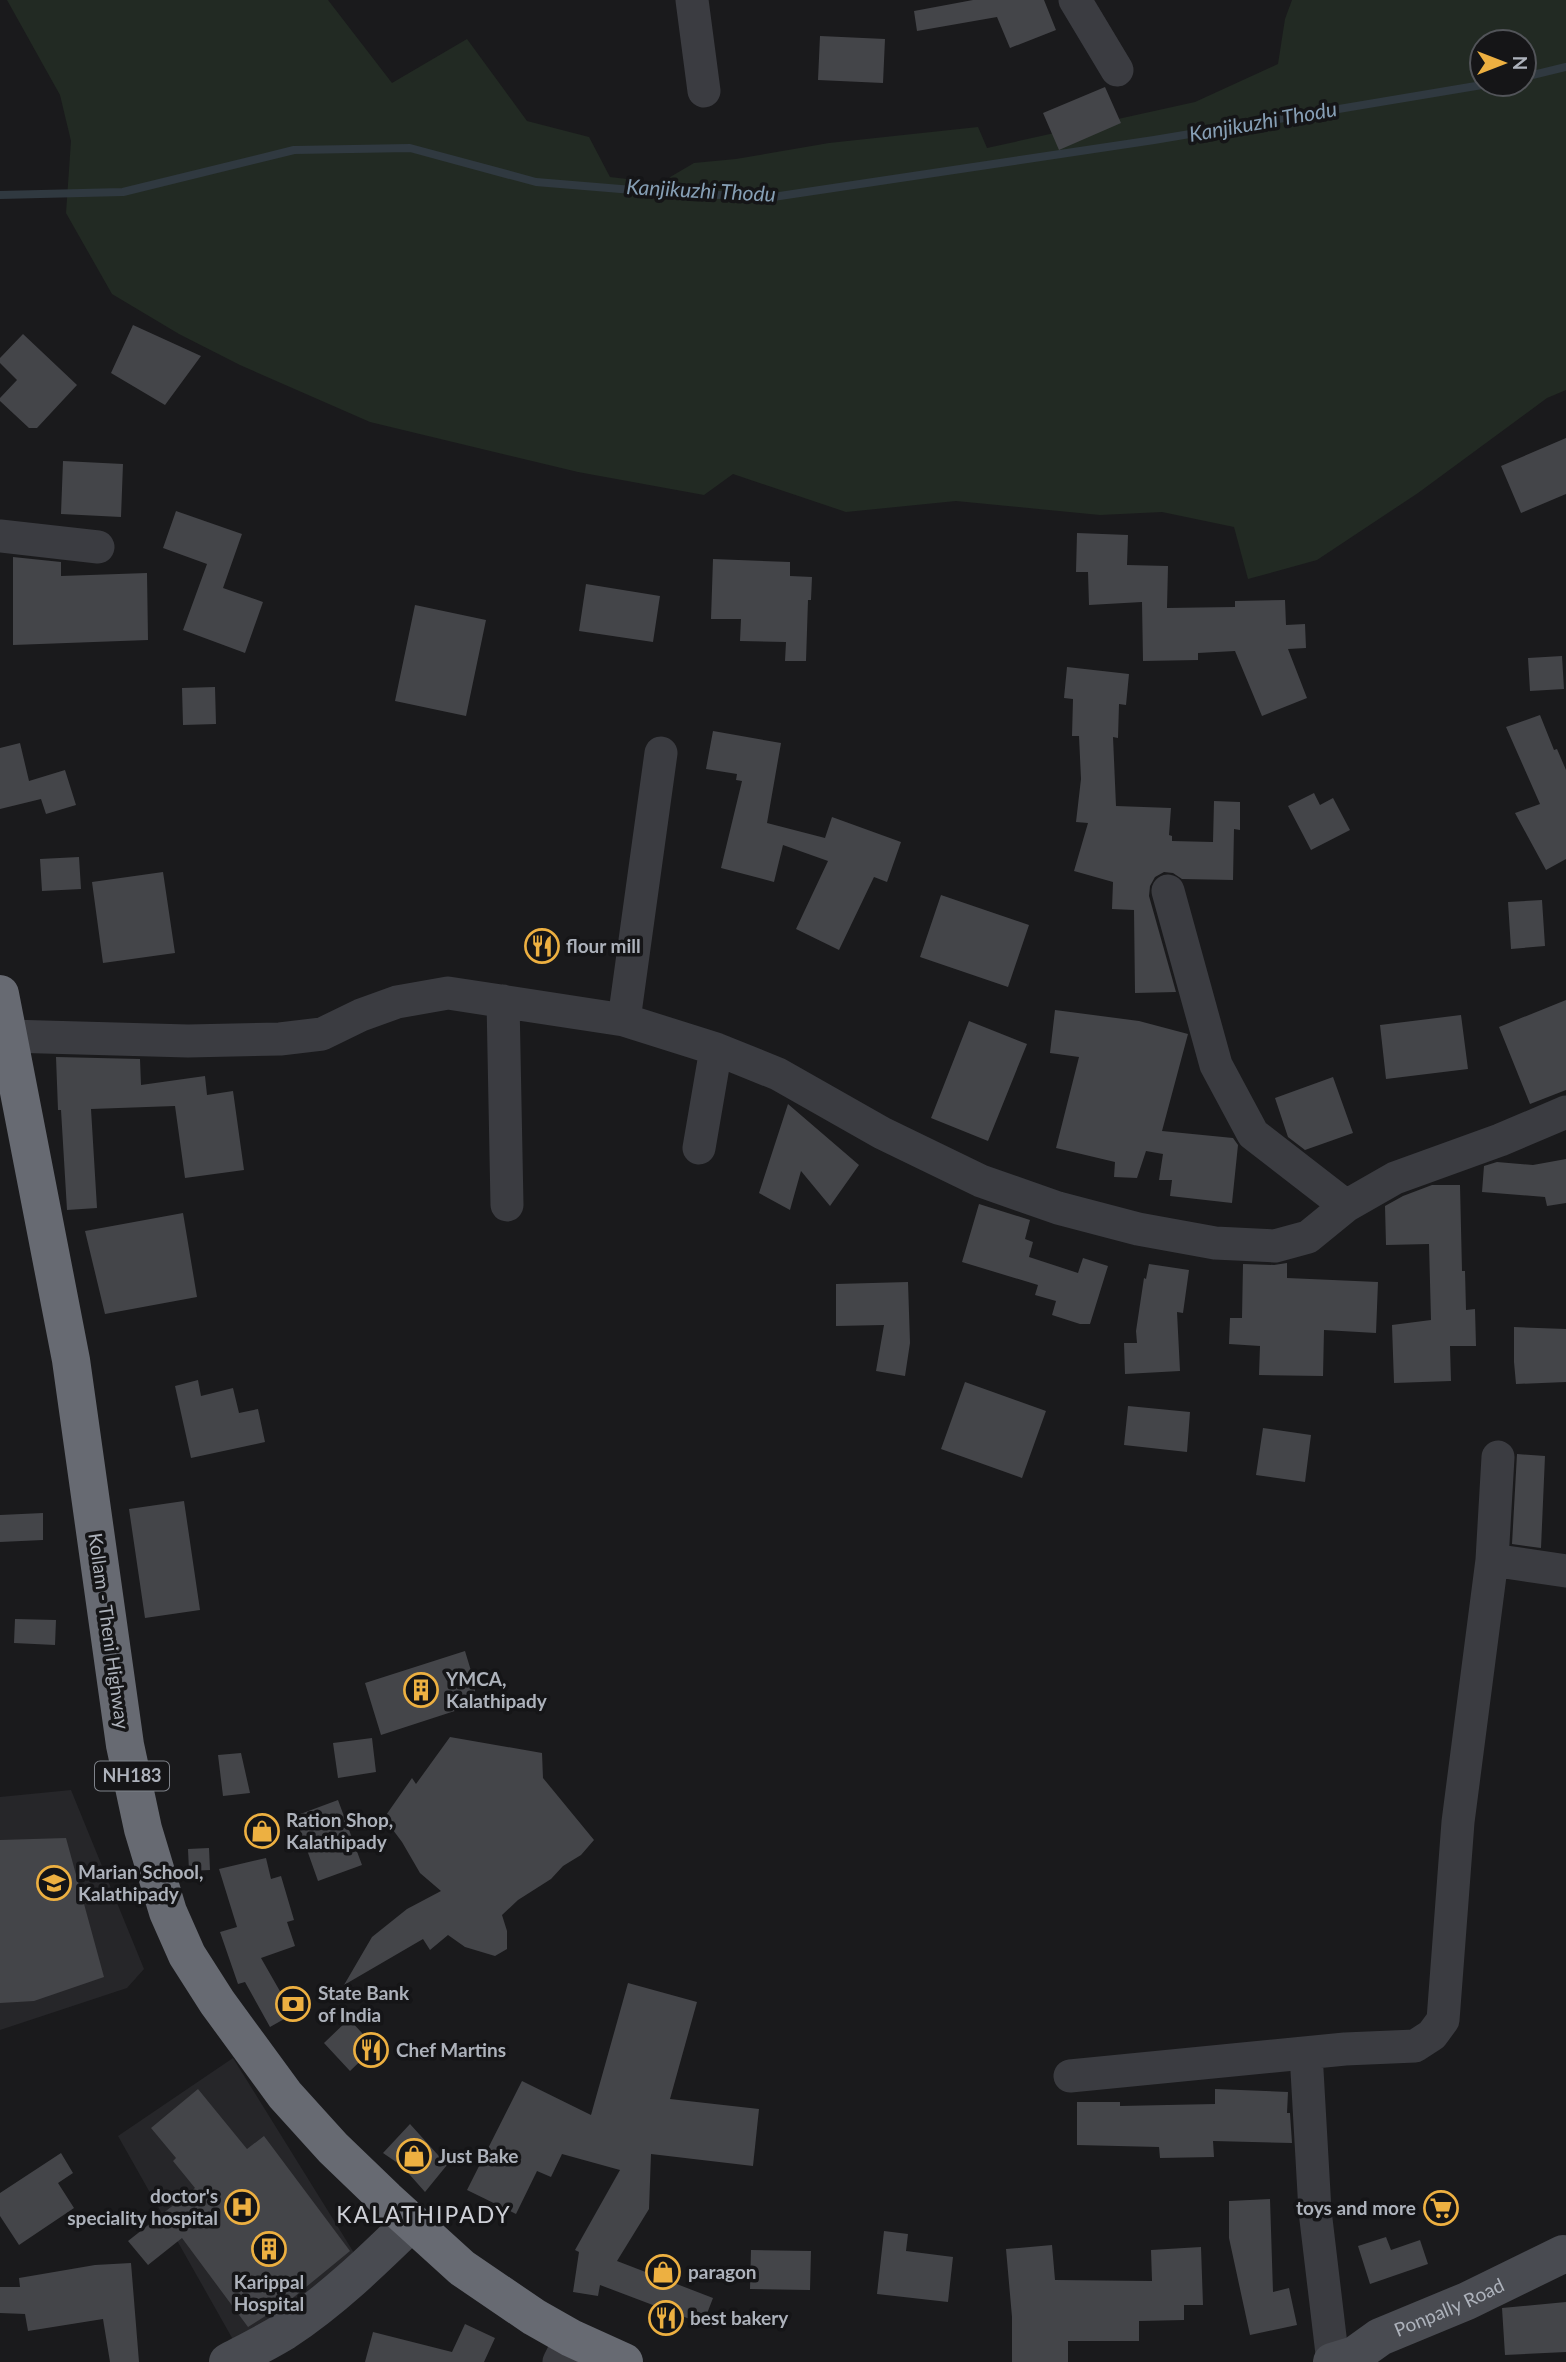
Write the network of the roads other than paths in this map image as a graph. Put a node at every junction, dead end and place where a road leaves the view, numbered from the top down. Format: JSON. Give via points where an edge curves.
{"nodes":[{"id":1,"x":692,"y":0,"type":"edge"},
{"id":2,"x":1075,"y":0,"type":"edge"},
{"id":3,"x":1117,"y":70,"type":"dead end"},
{"id":4,"x":704,"y":91,"type":"dead end"},
{"id":5,"x":0,"y":536,"type":"edge"},
{"id":6,"x":97,"y":547,"type":"dead end"},
{"id":7,"x":661,"y":752,"type":"dead end"},
{"id":8,"x":1168,"y":891,"type":"dead end"},
{"id":9,"x":0,"y":994,"type":"edge"},
{"id":10,"x":503,"y":1001,"type":"junction"},
{"id":11,"x":624,"y":1020,"type":"junction"},
{"id":12,"x":8,"y":1036,"type":"junction"},
{"id":13,"x":716,"y":1049,"type":"junction"},
{"id":14,"x":1566,"y":1112,"type":"edge"},
{"id":15,"x":699,"y":1148,"type":"dead end"},
{"id":16,"x":508,"y":1205,"type":"dead end"},
{"id":17,"x":1346,"y":1206,"type":"junction"},
{"id":18,"x":1498,"y":1457,"type":"dead end"},
{"id":19,"x":1492,"y":1560,"type":"junction"},
{"id":20,"x":1566,"y":1571,"type":"edge"},
{"id":21,"x":1306,"y":2053,"type":"junction"},
{"id":22,"x":1070,"y":2076,"type":"dead end"},
{"id":23,"x":412,"y":2222,"type":"junction"},
{"id":24,"x":1565,"y":2254,"type":"edge"},
{"id":25,"x":565,"y":2350,"type":"edge"},
{"id":26,"x":1344,"y":2360,"type":"edge"},
{"id":27,"x":228,"y":2362,"type":"edge"},
{"id":28,"x":624,"y":2362,"type":"edge"}],
"edges":[{"from":1,"to":4,"type":"street"},
{"from":2,"to":3,"type":"street"},
{"from":5,"to":6,"type":"street"},
{"from":7,"to":11,"type":"street"},
{"from":8,"to":17,"type":"street","via":[[1216,1065],[1253,1134]]},
{"from":9,"to":12,"type":"highway","name":"Kollam - Theni Highway","number":"NH183"},
{"from":10,"to":11,"type":"street"},
{"from":10,"to":12,"type":"street","via":[[448,993],[397,1002],[323,1034],[280,1039]]},
{"from":10,"to":16,"type":"street"},
{"from":11,"to":13,"type":"street"},
{"from":12,"to":23,"type":"highway","name":"Kollam - Theni Highway","number":"NH183","via":[[71,1360],[125,1745],[159,1888],[187,1955],[252,2052],[333,2148]]},
{"from":13,"to":15,"type":"street"},
{"from":13,"to":17,"type":"street","via":[[778,1074],[882,1133],[981,1181],[1138,1229],[1216,1243],[1275,1245],[1308,1237]]},
{"from":14,"to":17,"type":"street","via":[[1395,1178]]},
{"from":18,"to":19,"type":"street"},
{"from":19,"to":20,"type":"street"},
{"from":19,"to":21,"type":"street","via":[[1458,1822],[1443,2020],[1432,2035],[1415,2046]]},
{"from":21,"to":22,"type":"street"},
{"from":21,"to":26,"type":"street","via":[[1315,2211]]},
{"from":23,"to":25,"type":"highway","name":"Kollam - Theni Highway","number":"NH183"},
{"from":23,"to":27,"type":"main road","via":[[320,2306]]},
{"from":24,"to":26,"type":"main road","name":"Ponpally Road","via":[[1380,2337]]},
{"from":25,"to":28,"type":"highway","name":"Kollam - Theni Highway","number":"NH183"}]}
